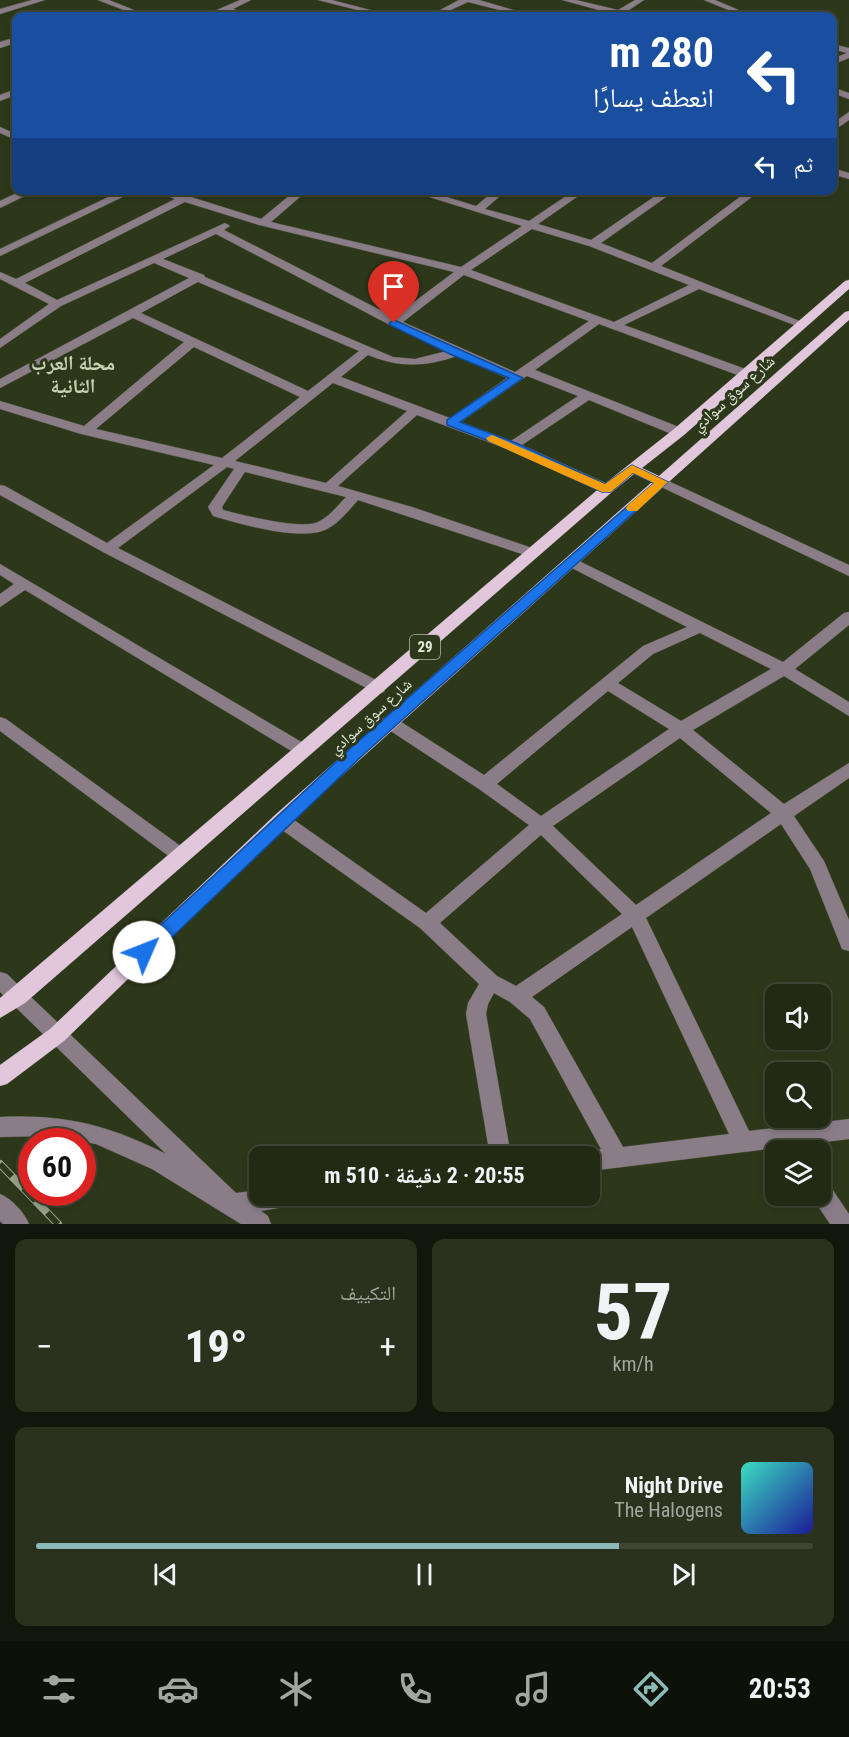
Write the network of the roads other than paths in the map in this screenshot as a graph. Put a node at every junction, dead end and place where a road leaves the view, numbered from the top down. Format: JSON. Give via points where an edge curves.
{"nodes":[{"id":1,"x":40,"y":0,"type":"edge"},
{"id":2,"x":102,"y":0,"type":"edge"},
{"id":3,"x":216,"y":0,"type":"edge"},
{"id":4,"x":247,"y":0,"type":"edge"},
{"id":5,"x":322,"y":0,"type":"edge"},
{"id":6,"x":465,"y":0,"type":"edge"},
{"id":7,"x":470,"y":0,"type":"edge"},
{"id":8,"x":566,"y":0,"type":"edge"},
{"id":9,"x":640,"y":0,"type":"edge"},
{"id":10,"x":708,"y":0,"type":"edge"},
{"id":11,"x":13,"y":8,"type":"junction"},
{"id":12,"x":229,"y":8,"type":"junction"},
{"id":13,"x":725,"y":8,"type":"junction"},
{"id":14,"x":0,"y":12,"type":"edge"},
{"id":15,"x":22,"y":12,"type":"edge"},
{"id":16,"x":134,"y":12,"type":"edge"},
{"id":17,"x":218,"y":12,"type":"edge"},
{"id":18,"x":240,"y":12,"type":"edge"},
{"id":19,"x":373,"y":12,"type":"edge"},
{"id":20,"x":441,"y":12,"type":"edge"},
{"id":21,"x":515,"y":12,"type":"edge"},
{"id":22,"x":608,"y":12,"type":"edge"},
{"id":23,"x":622,"y":12,"type":"edge"},
{"id":24,"x":716,"y":12,"type":"dead end"},
{"id":25,"x":737,"y":12,"type":"edge"},
{"id":26,"x":23,"y":195,"type":"edge"},
{"id":27,"x":122,"y":195,"type":"edge"},
{"id":28,"x":171,"y":195,"type":"edge"},
{"id":29,"x":297,"y":195,"type":"edge"},
{"id":30,"x":428,"y":195,"type":"edge"},
{"id":31,"x":496,"y":195,"type":"edge"},
{"id":32,"x":575,"y":195,"type":"edge"},
{"id":33,"x":664,"y":195,"type":"edge"},
{"id":34,"x":749,"y":195,"type":"edge"},
{"id":35,"x":0,"y":196,"type":"edge"},
{"id":36,"x":183,"y":199,"type":"junction"},
{"id":37,"x":11,"y":201,"type":"junction"},
{"id":38,"x":0,"y":205,"type":"edge"},
{"id":39,"x":477,"y":210,"type":"junction"},
{"id":40,"x":245,"y":218,"type":"junction"},
{"id":41,"x":263,"y":223,"type":"junction"},
{"id":42,"x":532,"y":225,"type":"junction"},
{"id":43,"x":216,"y":230,"type":"junction"},
{"id":44,"x":594,"y":244,"type":"junction"},
{"id":45,"x":0,"y":253,"type":"edge"},
{"id":46,"x":153,"y":259,"type":"junction"},
{"id":47,"x":655,"y":266,"type":"junction"},
{"id":48,"x":463,"y":272,"type":"junction"},
{"id":49,"x":0,"y":275,"type":"edge"},
{"id":50,"x":201,"y":277,"type":"junction"},
{"id":51,"x":16,"y":283,"type":"junction"},
{"id":52,"x":849,"y":283,"type":"edge"},
{"id":53,"x":700,"y":284,"type":"junction"},
{"id":54,"x":57,"y":304,"type":"junction"},
{"id":55,"x":132,"y":313,"type":"junction"},
{"id":56,"x":849,"y":314,"type":"edge"},
{"id":57,"x":598,"y":320,"type":"junction"},
{"id":58,"x":394,"y":323,"type":"junction"},
{"id":59,"x":801,"y":324,"type":"junction"},
{"id":60,"x":614,"y":326,"type":"junction"},
{"id":61,"x":2,"y":339,"type":"edge"},
{"id":62,"x":192,"y":342,"type":"junction"},
{"id":63,"x":366,"y":351,"type":"junction"},
{"id":64,"x":456,"y":352,"type":"junction"},
{"id":65,"x":747,"y":374,"type":"junction"},
{"id":66,"x":522,"y":375,"type":"junction"},
{"id":67,"x":332,"y":378,"type":"junction"},
{"id":68,"x":0,"y":384,"type":"edge"},
{"id":69,"x":308,"y":396,"type":"junction"},
{"id":70,"x":587,"y":396,"type":"junction"},
{"id":71,"x":0,"y":405,"type":"edge"},
{"id":72,"x":416,"y":409,"type":"junction"},
{"id":73,"x":451,"y":423,"type":"junction"},
{"id":74,"x":86,"y":431,"type":"junction"},
{"id":75,"x":679,"y":432,"type":"junction"},
{"id":76,"x":512,"y":446,"type":"junction"},
{"id":77,"x":223,"y":464,"type":"junction"},
{"id":78,"x":242,"y":468,"type":"junction"},
{"id":79,"x":632,"y":468,"type":"junction"},
{"id":80,"x":662,"y":482,"type":"junction"},
{"id":81,"x":329,"y":488,"type":"junction"},
{"id":82,"x":0,"y":489,"type":"edge"},
{"id":83,"x":607,"y":489,"type":"junction"},
{"id":84,"x":355,"y":495,"type":"junction"},
{"id":85,"x":108,"y":549,"type":"junction"},
{"id":86,"x":533,"y":553,"type":"junction"},
{"id":87,"x":571,"y":562,"type":"junction"},
{"id":88,"x":0,"y":569,"type":"edge"},
{"id":89,"x":849,"y":571,"type":"edge"},
{"id":90,"x":24,"y":584,"type":"junction"},
{"id":91,"x":0,"y":602,"type":"edge"},
{"id":92,"x":849,"y":617,"type":"edge"},
{"id":93,"x":699,"y":626,"type":"junction"},
{"id":94,"x":784,"y":669,"type":"junction"},
{"id":95,"x":608,"y":684,"type":"junction"},
{"id":96,"x":378,"y":687,"type":"junction"},
{"id":97,"x":849,"y":710,"type":"edge"},
{"id":98,"x":389,"y":722,"type":"junction"},
{"id":99,"x":0,"y":723,"type":"edge"},
{"id":100,"x":681,"y":729,"type":"junction"},
{"id":101,"x":304,"y":751,"type":"junction"},
{"id":102,"x":849,"y":769,"type":"edge"},
{"id":103,"x":485,"y":784,"type":"junction"},
{"id":104,"x":783,"y":813,"type":"junction"},
{"id":105,"x":281,"y":820,"type":"junction"},
{"id":106,"x":541,"y":825,"type":"junction"},
{"id":107,"x":180,"y":855,"type":"junction"},
{"id":108,"x":636,"y":916,"type":"junction"},
{"id":109,"x":428,"y":923,"type":"junction"},
{"id":110,"x":849,"y":944,"type":"edge"},
{"id":111,"x":0,"y":980,"type":"edge"},
{"id":112,"x":490,"y":982,"type":"junction"},
{"id":113,"x":517,"y":996,"type":"junction"},
{"id":114,"x":18,"y":997,"type":"junction"},
{"id":115,"x":0,"y":1009,"type":"edge"},
{"id":116,"x":57,"y":1035,"type":"junction"},
{"id":117,"x":0,"y":1077,"type":"edge"},
{"id":118,"x":0,"y":1127,"type":"edge"},
{"id":119,"x":849,"y":1129,"type":"edge"},
{"id":120,"x":803,"y":1140,"type":"edge"},
{"id":121,"x":743,"y":1141,"type":"junction"},
{"id":122,"x":765,"y":1142,"type":"edge"},
{"id":123,"x":498,"y":1146,"type":"edge"},
{"id":124,"x":617,"y":1157,"type":"junction"},
{"id":125,"x":600,"y":1160,"type":"edge"},
{"id":126,"x":249,"y":1202,"type":"edge"},
{"id":127,"x":232,"y":1204,"type":"junction"},
{"id":128,"x":0,"y":1205,"type":"edge"},
{"id":129,"x":831,"y":1206,"type":"edge"},
{"id":130,"x":18,"y":1224,"type":"edge"},
{"id":131,"x":260,"y":1224,"type":"edge"},
{"id":132,"x":843,"y":1224,"type":"edge"}],
"edges":[{"from":1,"to":11,"type":"street"},
{"from":2,"to":16,"type":"street"},
{"from":3,"to":12,"type":"street"},
{"from":4,"to":12,"type":"street"},
{"from":5,"to":19,"type":"street"},
{"from":6,"to":20,"type":"street"},
{"from":7,"to":21,"type":"street"},
{"from":8,"to":22,"type":"street"},
{"from":9,"to":23,"type":"street"},
{"from":10,"to":13,"type":"street"},
{"from":11,"to":14,"type":"street"},
{"from":11,"to":15,"type":"street"},
{"from":12,"to":17,"type":"street"},
{"from":12,"to":18,"type":"street"},
{"from":13,"to":24,"type":"street"},
{"from":13,"to":25,"type":"street"},
{"from":26,"to":37,"type":"street"},
{"from":27,"to":45,"type":"street"},
{"from":28,"to":36,"type":"street"},
{"from":29,"to":41,"type":"street"},
{"from":30,"to":39,"type":"street"},
{"from":31,"to":39,"type":"street"},
{"from":32,"to":42,"type":"street"},
{"from":33,"to":44,"type":"street"},
{"from":34,"to":47,"type":"street"},
{"from":35,"to":37,"type":"street"},
{"from":36,"to":40,"type":"street"},
{"from":36,"to":51,"type":"street"},
{"from":37,"to":38,"type":"street"},
{"from":39,"to":42,"type":"street"},
{"from":40,"to":41,"type":"street"},
{"from":40,"to":43,"type":"street"},
{"from":41,"to":48,"type":"street"},
{"from":42,"to":44,"type":"street"},
{"from":42,"to":48,"type":"street"},
{"from":43,"to":46,"type":"street"},
{"from":43,"to":58,"type":"street"},
{"from":44,"to":47,"type":"street"},
{"from":46,"to":50,"type":"street"},
{"from":46,"to":54,"type":"street"},
{"from":47,"to":53,"type":"street"},
{"from":48,"to":57,"type":"street"},
{"from":48,"to":58,"type":"street"},
{"from":49,"to":51,"type":"street"},
{"from":50,"to":55,"type":"street"},
{"from":50,"to":63,"type":"street"},
{"from":51,"to":54,"type":"street"},
{"from":52,"to":59,"type":"main road","name":"شارع سوق سوادي","number":"29"},
{"from":53,"to":59,"type":"street"},
{"from":53,"to":60,"type":"street"},
{"from":54,"to":61,"type":"street"},
{"from":55,"to":62,"type":"street"},
{"from":55,"to":68,"type":"street"},
{"from":56,"to":80,"type":"main road","name":"شارع سوق سوادي","number":"29"},
{"from":57,"to":60,"type":"street"},
{"from":57,"to":66,"type":"street"},
{"from":58,"to":64,"type":"street"},
{"from":59,"to":65,"type":"main road","name":"شارع سوق سوادي","number":"29"},
{"from":60,"to":65,"type":"street"},
{"from":62,"to":69,"type":"street"},
{"from":62,"to":74,"type":"street"},
{"from":63,"to":64,"type":"street","via":[[412,363]]},
{"from":63,"to":67,"type":"street"},
{"from":64,"to":66,"type":"street"},
{"from":65,"to":75,"type":"main road","name":"شارع سوق سوادي","number":"29"},
{"from":66,"to":70,"type":"street"},
{"from":66,"to":73,"type":"street"},
{"from":67,"to":69,"type":"street"},
{"from":67,"to":72,"type":"street"},
{"from":69,"to":77,"type":"street"},
{"from":70,"to":75,"type":"street"},
{"from":70,"to":76,"type":"street"},
{"from":71,"to":74,"type":"street"},
{"from":72,"to":73,"type":"street"},
{"from":72,"to":81,"type":"street"},
{"from":73,"to":76,"type":"street"},
{"from":74,"to":77,"type":"street"},
{"from":75,"to":79,"type":"main road","name":"شارع سوق سوادي","number":"29"},
{"from":76,"to":83,"type":"street"},
{"from":77,"to":78,"type":"street"},
{"from":77,"to":85,"type":"street"},
{"from":78,"to":81,"type":"street"},
{"from":78,"to":84,"type":"street","via":[[215,507],[218,513],[314,529],[328,522]]},
{"from":79,"to":80,"type":"main road"},
{"from":79,"to":83,"type":"main road","name":"شارع سوق سوادي","number":"29"},
{"from":80,"to":87,"type":"main road","name":"شارع سوق سوادي","number":"29"},
{"from":80,"to":89,"type":"street"},
{"from":81,"to":84,"type":"street"},
{"from":82,"to":85,"type":"street"},
{"from":83,"to":86,"type":"main road","name":"شارع سوق سوادي","number":"29"},
{"from":84,"to":86,"type":"street"},
{"from":85,"to":96,"type":"street"},
{"from":86,"to":96,"type":"main road","name":"شارع سوق سوادي","number":"29"},
{"from":87,"to":93,"type":"street"},
{"from":87,"to":98,"type":"main road","name":"شارع سوق سوادي","number":"29"},
{"from":88,"to":90,"type":"street"},
{"from":90,"to":91,"type":"street"},
{"from":90,"to":101,"type":"street"},
{"from":92,"to":94,"type":"street"},
{"from":93,"to":94,"type":"street"},
{"from":93,"to":95,"type":"street","via":[[648,650]]},
{"from":94,"to":97,"type":"street"},
{"from":94,"to":100,"type":"street"},
{"from":95,"to":100,"type":"street"},
{"from":95,"to":103,"type":"street"},
{"from":96,"to":101,"type":"main road","name":"شارع سوق سوادي","number":"29"},
{"from":98,"to":103,"type":"street"},
{"from":98,"to":105,"type":"main road","name":"شارع سوق سوادي","number":"29"},
{"from":99,"to":107,"type":"street"},
{"from":100,"to":104,"type":"street"},
{"from":100,"to":106,"type":"street"},
{"from":101,"to":107,"type":"main road","name":"شارع سوق سوادي","number":"29"},
{"from":102,"to":104,"type":"street"},
{"from":103,"to":106,"type":"street"},
{"from":104,"to":108,"type":"street"},
{"from":104,"to":110,"type":"street","via":[[818,866]]},
{"from":105,"to":109,"type":"street"},
{"from":105,"to":116,"type":"main road","name":"شارع سوق سوادي","number":"29"},
{"from":106,"to":108,"type":"street"},
{"from":106,"to":109,"type":"street"},
{"from":107,"to":114,"type":"main road","name":"شارع سوق سوادي","number":"29"},
{"from":108,"to":113,"type":"street"},
{"from":108,"to":121,"type":"street"},
{"from":109,"to":112,"type":"street"},
{"from":111,"to":114,"type":"street"},
{"from":112,"to":113,"type":"street"},
{"from":112,"to":123,"type":"street","via":[[476,1014]]},
{"from":113,"to":124,"type":"street","via":[[537,1013]]},
{"from":114,"to":115,"type":"main road","name":"شارع سوق سوادي","number":"29"},
{"from":114,"to":116,"type":"street"},
{"from":116,"to":117,"type":"main road","name":"شارع سوق سوادي","number":"29"},
{"from":116,"to":127,"type":"street"},
{"from":118,"to":127,"type":"street","via":[[53,1125],[112,1138]]},
{"from":119,"to":120,"type":"street"},
{"from":121,"to":122,"type":"street"},
{"from":121,"to":124,"type":"street"},
{"from":124,"to":125,"type":"street"},
{"from":126,"to":127,"type":"street"},
{"from":127,"to":131,"type":"street"},
{"from":128,"to":130,"type":"street"},
{"from":129,"to":132,"type":"street"}]}
